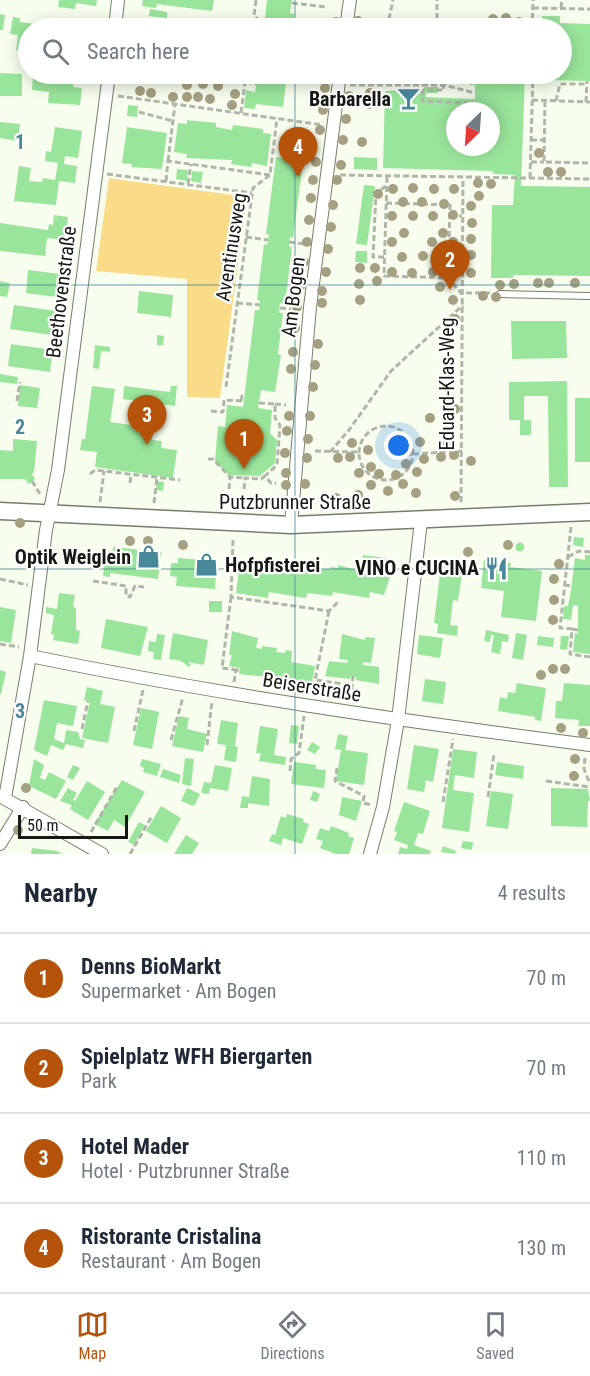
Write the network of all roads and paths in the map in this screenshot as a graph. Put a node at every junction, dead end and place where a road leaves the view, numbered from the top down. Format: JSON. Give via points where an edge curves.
{"nodes":[{"id":1,"x":118,"y":0,"type":"edge"},
{"id":2,"x":256,"y":0,"type":"edge"},
{"id":3,"x":350,"y":0,"type":"edge"},
{"id":4,"x":393,"y":0,"type":"edge"},
{"id":5,"x":437,"y":0,"type":"edge"},
{"id":6,"x":533,"y":0,"type":"edge"},
{"id":7,"x":562,"y":0,"type":"edge"},
{"id":8,"x":292,"y":3,"type":"dead end"},
{"id":9,"x":328,"y":7,"type":"dead end"},
{"id":10,"x":533,"y":8,"type":"junction"},
{"id":11,"x":561,"y":8,"type":"junction"},
{"id":12,"x":590,"y":9,"type":"edge"},
{"id":13,"x":116,"y":18,"type":"edge"},
{"id":14,"x":256,"y":18,"type":"edge"},
{"id":15,"x":347,"y":18,"type":"edge"},
{"id":16,"x":389,"y":18,"type":"edge"},
{"id":17,"x":437,"y":18,"type":"edge"},
{"id":18,"x":532,"y":18,"type":"edge"},
{"id":19,"x":108,"y":84,"type":"edge"},
{"id":20,"x":245,"y":84,"type":"edge"},
{"id":21,"x":339,"y":84,"type":"edge"},
{"id":22,"x":380,"y":84,"type":"joint"},
{"id":23,"x":533,"y":84,"type":"edge"},
{"id":24,"x":560,"y":84,"type":"edge"},
{"id":25,"x":572,"y":84,"type":"edge"},
{"id":26,"x":358,"y":85,"type":"dead end"},
{"id":27,"x":398,"y":85,"type":"junction"},
{"id":28,"x":420,"y":85,"type":"joint"},
{"id":29,"x":444,"y":85,"type":"junction"},
{"id":30,"x":399,"y":90,"type":"dead end"},
{"id":31,"x":476,"y":93,"type":"dead end"},
{"id":32,"x":106,"y":94,"type":"junction"},
{"id":33,"x":532,"y":100,"type":"junction"},
{"id":34,"x":545,"y":101,"type":"junction"},
{"id":35,"x":556,"y":101,"type":"junction"},
{"id":36,"x":448,"y":102,"type":"edge"},
{"id":37,"x":588,"y":102,"type":"edge"},
{"id":38,"x":176,"y":104,"type":"junction"},
{"id":39,"x":139,"y":112,"type":"dead end"},
{"id":40,"x":241,"y":113,"type":"junction"},
{"id":41,"x":277,"y":118,"type":"junction"},
{"id":42,"x":173,"y":121,"type":"junction"},
{"id":43,"x":333,"y":127,"type":"junction"},
{"id":44,"x":531,"y":140,"type":"junction"},
{"id":45,"x":544,"y":140,"type":"junction"},
{"id":46,"x":168,"y":161,"type":"junction"},
{"id":47,"x":531,"y":162,"type":"junction"},
{"id":48,"x":544,"y":162,"type":"junction"},
{"id":49,"x":590,"y":163,"type":"edge"},
{"id":50,"x":191,"y":164,"type":"junction"},
{"id":51,"x":96,"y":173,"type":"junction"},
{"id":52,"x":270,"y":175,"type":"junction"},
{"id":53,"x":347,"y":175,"type":"dead end"},
{"id":54,"x":387,"y":176,"type":"junction"},
{"id":55,"x":463,"y":178,"type":"junction"},
{"id":56,"x":530,"y":178,"type":"junction"},
{"id":57,"x":590,"y":179,"type":"edge"},
{"id":58,"x":166,"y":181,"type":"junction"},
{"id":59,"x":188,"y":184,"type":"junction"},
{"id":60,"x":386,"y":186,"type":"junction"},
{"id":61,"x":252,"y":193,"type":"junction"},
{"id":62,"x":386,"y":203,"type":"junction"},
{"id":63,"x":450,"y":216,"type":"junction"},
{"id":64,"x":462,"y":216,"type":"junction"},
{"id":65,"x":374,"y":231,"type":"junction"},
{"id":66,"x":385,"y":231,"type":"junction"},
{"id":67,"x":246,"y":237,"type":"junction"},
{"id":68,"x":268,"y":240,"type":"dead end"},
{"id":69,"x":449,"y":244,"type":"junction"},
{"id":70,"x":462,"y":244,"type":"junction"},
{"id":71,"x":384,"y":257,"type":"junction"},
{"id":72,"x":448,"y":278,"type":"junction"},
{"id":73,"x":461,"y":293,"type":"junction"},
{"id":74,"x":501,"y":294,"type":"joint"},
{"id":75,"x":590,"y":296,"type":"edge"},
{"id":76,"x":237,"y":303,"type":"junction"},
{"id":77,"x":260,"y":305,"type":"dead end"},
{"id":78,"x":463,"y":305,"type":"junction"},
{"id":79,"x":280,"y":308,"type":"dead end"},
{"id":80,"x":291,"y":309,"type":"dead end"},
{"id":81,"x":20,"y":382,"type":"dead end"},
{"id":82,"x":226,"y":387,"type":"dead end"},
{"id":83,"x":244,"y":396,"type":"dead end"},
{"id":84,"x":17,"y":401,"type":"dead end"},
{"id":85,"x":259,"y":403,"type":"dead end"},
{"id":86,"x":275,"y":404,"type":"junction"},
{"id":87,"x":286,"y":405,"type":"dead end"},
{"id":88,"x":211,"y":411,"type":"dead end"},
{"id":89,"x":280,"y":424,"type":"junction"},
{"id":90,"x":285,"y":425,"type":"dead end"},
{"id":91,"x":315,"y":451,"type":"dead end"},
{"id":92,"x":462,"y":451,"type":"junction"},
{"id":93,"x":330,"y":452,"type":"junction"},
{"id":94,"x":359,"y":452,"type":"junction"},
{"id":95,"x":413,"y":454,"type":"junction"},
{"id":96,"x":208,"y":459,"type":"dead end"},
{"id":97,"x":104,"y":471,"type":"junction"},
{"id":98,"x":131,"y":473,"type":"junction"},
{"id":99,"x":90,"y":474,"type":"dead end"},
{"id":100,"x":265,"y":476,"type":"junction"},
{"id":101,"x":157,"y":477,"type":"junction"},
{"id":102,"x":230,"y":477,"type":"junction"},
{"id":103,"x":245,"y":478,"type":"junction"},
{"id":104,"x":180,"y":480,"type":"dead end"},
{"id":105,"x":32,"y":481,"type":"dead end"},
{"id":106,"x":130,"y":483,"type":"dead end"},
{"id":107,"x":276,"y":483,"type":"dead end"},
{"id":108,"x":229,"y":489,"type":"dead end"},
{"id":109,"x":244,"y":489,"type":"dead end"},
{"id":110,"x":40,"y":496,"type":"dead end"},
{"id":111,"x":154,"y":502,"type":"dead end"},
{"id":112,"x":100,"y":504,"type":"dead end"},
{"id":113,"x":0,"y":511,"type":"edge"},
{"id":114,"x":590,"y":512,"type":"edge"},
{"id":115,"x":50,"y":514,"type":"junction"},
{"id":116,"x":461,"y":519,"type":"junction"},
{"id":117,"x":421,"y":522,"type":"junction"},
{"id":118,"x":291,"y":525,"type":"junction"},
{"id":119,"x":571,"y":527,"type":"dead end"},
{"id":120,"x":233,"y":540,"type":"dead end"},
{"id":121,"x":590,"y":552,"type":"edge"},
{"id":122,"x":568,"y":557,"type":"junction"},
{"id":123,"x":0,"y":579,"type":"edge"},
{"id":124,"x":93,"y":581,"type":"dead end"},
{"id":125,"x":28,"y":585,"type":"dead end"},
{"id":126,"x":564,"y":585,"type":"junction"},
{"id":127,"x":572,"y":586,"type":"dead end"},
{"id":128,"x":144,"y":587,"type":"dead end"},
{"id":129,"x":231,"y":597,"type":"junction"},
{"id":130,"x":338,"y":602,"type":"dead end"},
{"id":131,"x":329,"y":611,"type":"junction"},
{"id":132,"x":572,"y":629,"type":"junction"},
{"id":133,"x":578,"y":630,"type":"dead end"},
{"id":134,"x":0,"y":644,"type":"edge"},
{"id":135,"x":17,"y":646,"type":"dead end"},
{"id":136,"x":30,"y":656,"type":"junction"},
{"id":137,"x":590,"y":657,"type":"edge"},
{"id":138,"x":353,"y":676,"type":"dead end"},
{"id":139,"x":235,"y":677,"type":"dead end"},
{"id":140,"x":352,"y":685,"type":"junction"},
{"id":141,"x":143,"y":689,"type":"dead end"},
{"id":142,"x":351,"y":697,"type":"dead end"},
{"id":143,"x":88,"y":701,"type":"dead end"},
{"id":144,"x":212,"y":703,"type":"dead end"},
{"id":145,"x":181,"y":707,"type":"dead end"},
{"id":146,"x":398,"y":720,"type":"junction"},
{"id":147,"x":82,"y":729,"type":"dead end"},
{"id":148,"x":302,"y":730,"type":"dead end"},
{"id":149,"x":134,"y":731,"type":"dead end"},
{"id":150,"x":453,"y":738,"type":"dead end"},
{"id":151,"x":171,"y":740,"type":"dead end"},
{"id":152,"x":589,"y":744,"type":"edge"},
{"id":153,"x":207,"y":745,"type":"dead end"},
{"id":154,"x":494,"y":754,"type":"dead end"},
{"id":155,"x":337,"y":768,"type":"dead end"},
{"id":156,"x":290,"y":771,"type":"dead end"},
{"id":157,"x":546,"y":781,"type":"dead end"},
{"id":158,"x":590,"y":786,"type":"edge"},
{"id":159,"x":117,"y":787,"type":"dead end"},
{"id":160,"x":2,"y":797,"type":"edge"},
{"id":161,"x":488,"y":797,"type":"dead end"},
{"id":162,"x":443,"y":802,"type":"dead end"},
{"id":163,"x":23,"y":807,"type":"junction"},
{"id":164,"x":383,"y":807,"type":"junction"},
{"id":165,"x":152,"y":816,"type":"dead end"},
{"id":166,"x":0,"y":844,"type":"edge"},
{"id":167,"x":84,"y":844,"type":"junction"},
{"id":168,"x":102,"y":854,"type":"edge"},
{"id":169,"x":130,"y":854,"type":"edge"},
{"id":170,"x":370,"y":854,"type":"edge"}],
"edges":[{"from":1,"to":13,"type":"street"},
{"from":2,"to":14,"type":"path"},
{"from":3,"to":15,"type":"street"},
{"from":4,"to":16,"type":"path"},
{"from":5,"to":17,"type":"path"},
{"from":6,"to":10,"type":"path"},
{"from":7,"to":11,"type":"path"},
{"from":8,"to":9,"type":"path"},
{"from":10,"to":11,"type":"path"},
{"from":10,"to":18,"type":"path"},
{"from":11,"to":12,"type":"path"},
{"from":19,"to":32,"type":"street","name":"Beethovenstraße"},
{"from":20,"to":40,"type":"path"},
{"from":21,"to":43,"type":"street","name":"Am Bogen"},
{"from":22,"to":26,"type":"path"},
{"from":22,"to":27,"type":"path"},
{"from":23,"to":33,"type":"path"},
{"from":24,"to":35,"type":"path"},
{"from":25,"to":37,"type":"path","via":[[587,83]]},
{"from":27,"to":28,"type":"path"},
{"from":27,"to":30,"type":"path"},
{"from":28,"to":29,"type":"path"},
{"from":29,"to":31,"type":"path"},
{"from":29,"to":36,"type":"path","via":[[444,90],[423,90],[422,101]]},
{"from":32,"to":38,"type":"path"},
{"from":32,"to":51,"type":"street","name":"Beethovenstraße"},
{"from":33,"to":34,"type":"path"},
{"from":33,"to":44,"type":"path"},
{"from":34,"to":35,"type":"path"},
{"from":34,"to":45,"type":"path"},
{"from":35,"to":37,"type":"path"},
{"from":38,"to":40,"type":"path"},
{"from":38,"to":42,"type":"path"},
{"from":39,"to":42,"type":"path"},
{"from":40,"to":41,"type":"path"},
{"from":41,"to":43,"type":"path"},
{"from":41,"to":52,"type":"path","name":"Aventinusweg"},
{"from":42,"to":46,"type":"path"},
{"from":43,"to":118,"type":"street","name":"Am Bogen","via":[[310,307]]},
{"from":44,"to":45,"type":"path"},
{"from":44,"to":47,"type":"path"},
{"from":45,"to":48,"type":"path"},
{"from":46,"to":50,"type":"path"},
{"from":46,"to":58,"type":"path"},
{"from":47,"to":48,"type":"path"},
{"from":47,"to":56,"type":"path"},
{"from":48,"to":49,"type":"path"},
{"from":50,"to":52,"type":"path"},
{"from":50,"to":59,"type":"path"},
{"from":51,"to":58,"type":"path"},
{"from":51,"to":115,"type":"street","name":"Beethovenstraße"},
{"from":52,"to":61,"type":"path","name":"Aventinusweg"},
{"from":53,"to":54,"type":"path"},
{"from":54,"to":55,"type":"path"},
{"from":54,"to":60,"type":"path"},
{"from":55,"to":56,"type":"path"},
{"from":55,"to":64,"type":"path","name":"Eduard-Klas-Weg"},
{"from":56,"to":57,"type":"path"},
{"from":58,"to":59,"type":"path"},
{"from":59,"to":61,"type":"path"},
{"from":60,"to":62,"type":"path"},
{"from":60,"to":65,"type":"path","via":[[376,193]]},
{"from":61,"to":67,"type":"path","name":"Aventinusweg"},
{"from":62,"to":63,"type":"path","via":[[450,205]]},
{"from":62,"to":66,"type":"path"},
{"from":63,"to":64,"type":"path"},
{"from":63,"to":69,"type":"path"},
{"from":64,"to":70,"type":"path","name":"Eduard-Klas-Weg"},
{"from":65,"to":66,"type":"path"},
{"from":65,"to":71,"type":"path","via":[[373,257]]},
{"from":66,"to":71,"type":"path"},
{"from":67,"to":68,"type":"path"},
{"from":67,"to":76,"type":"path","name":"Aventinusweg"},
{"from":69,"to":70,"type":"path"},
{"from":69,"to":72,"type":"path"},
{"from":70,"to":73,"type":"path","name":"Eduard-Klas-Weg"},
{"from":71,"to":72,"type":"path","via":[[384,276]]},
{"from":72,"to":73,"type":"path"},
{"from":73,"to":74,"type":"path"},
{"from":73,"to":78,"type":"path","name":"Eduard-Klas-Weg"},
{"from":74,"to":75,"type":"lane"},
{"from":76,"to":77,"type":"path"},
{"from":76,"to":82,"type":"path","name":"Aventinusweg"},
{"from":78,"to":92,"type":"path","name":"Eduard-Klas-Weg"},
{"from":78,"to":93,"type":"path","via":[[391,371]]},
{"from":79,"to":80,"type":"path"},
{"from":81,"to":84,"type":"path"},
{"from":83,"to":88,"type":"path","via":[[242,401],[224,400],[223,412]]},
{"from":85,"to":86,"type":"path"},
{"from":86,"to":87,"type":"path"},
{"from":86,"to":89,"type":"path","via":[[275,418]]},
{"from":89,"to":90,"type":"path"},
{"from":89,"to":100,"type":"path","via":[[277,465]]},
{"from":91,"to":93,"type":"path"},
{"from":92,"to":95,"type":"path"},
{"from":92,"to":116,"type":"path","name":"Eduard-Klas-Weg"},
{"from":93,"to":94,"type":"path"},
{"from":94,"to":95,"type":"path","via":[[368,473],[381,480],[403,474]]},
{"from":94,"to":95,"type":"path","via":[[369,432],[391,426],[409,439]]},
{"from":96,"to":102,"type":"path","via":[[213,459]]},
{"from":97,"to":98,"type":"path"},
{"from":97,"to":99,"type":"path"},
{"from":97,"to":112,"type":"path"},
{"from":98,"to":101,"type":"path"},
{"from":98,"to":106,"type":"path"},
{"from":100,"to":103,"type":"path"},
{"from":100,"to":107,"type":"path"},
{"from":101,"to":104,"type":"path"},
{"from":101,"to":111,"type":"path"},
{"from":102,"to":103,"type":"path"},
{"from":102,"to":108,"type":"path"},
{"from":103,"to":109,"type":"path"},
{"from":105,"to":110,"type":"path"},
{"from":113,"to":115,"type":"main road","name":"Putzbrunner Straße"},
{"from":114,"to":116,"type":"main road","name":"Putzbrunner Straße"},
{"from":115,"to":118,"type":"main road","name":"Putzbrunner Straße"},
{"from":115,"to":136,"type":"street","name":"Beethovenstraße"},
{"from":116,"to":117,"type":"main road","name":"Putzbrunner Straße"},
{"from":117,"to":118,"type":"main road","name":"Putzbrunner Straße"},
{"from":117,"to":146,"type":"street"},
{"from":119,"to":122,"type":"path"},
{"from":120,"to":129,"type":"path"},
{"from":121,"to":122,"type":"path","via":[[579,551]]},
{"from":122,"to":126,"type":"path"},
{"from":123,"to":125,"type":"path"},
{"from":124,"to":128,"type":"path","via":[[126,586],[126,596],[130,597],[135,586]]},
{"from":126,"to":127,"type":"path"},
{"from":126,"to":132,"type":"path","via":[[560,627]]},
{"from":129,"to":131,"type":"path"},
{"from":129,"to":139,"type":"path","via":[[222,668],[238,670]]},
{"from":130,"to":131,"type":"path"},
{"from":131,"to":140,"type":"path","via":[[315,680]]},
{"from":132,"to":133,"type":"path"},
{"from":132,"to":137,"type":"path","via":[[570,654]]},
{"from":134,"to":135,"type":"path"},
{"from":136,"to":146,"type":"street","name":"Beiserstraße","via":[[145,680]]},
{"from":136,"to":160,"type":"street","name":"Beethovenstraße"},
{"from":138,"to":140,"type":"path"},
{"from":140,"to":142,"type":"path"},
{"from":141,"to":149,"type":"path"},
{"from":143,"to":147,"type":"path"},
{"from":144,"to":153,"type":"path"},
{"from":145,"to":151,"type":"path"},
{"from":146,"to":152,"type":"street","name":"Beiserstraße"},
{"from":146,"to":164,"type":"street"},
{"from":148,"to":156,"type":"path","via":[[299,753],[291,759]]},
{"from":150,"to":162,"type":"path"},
{"from":152,"to":158,"type":"path","via":[[584,769]]},
{"from":154,"to":161,"type":"path"},
{"from":155,"to":164,"type":"path","via":[[335,781],[364,796],[363,804]]},
{"from":157,"to":158,"type":"path"},
{"from":159,"to":167,"type":"path"},
{"from":160,"to":163,"type":"street"},
{"from":163,"to":166,"type":"street"},
{"from":163,"to":167,"type":"street"},
{"from":164,"to":170,"type":"street"},
{"from":165,"to":169,"type":"path"},
{"from":167,"to":168,"type":"street"}]}
